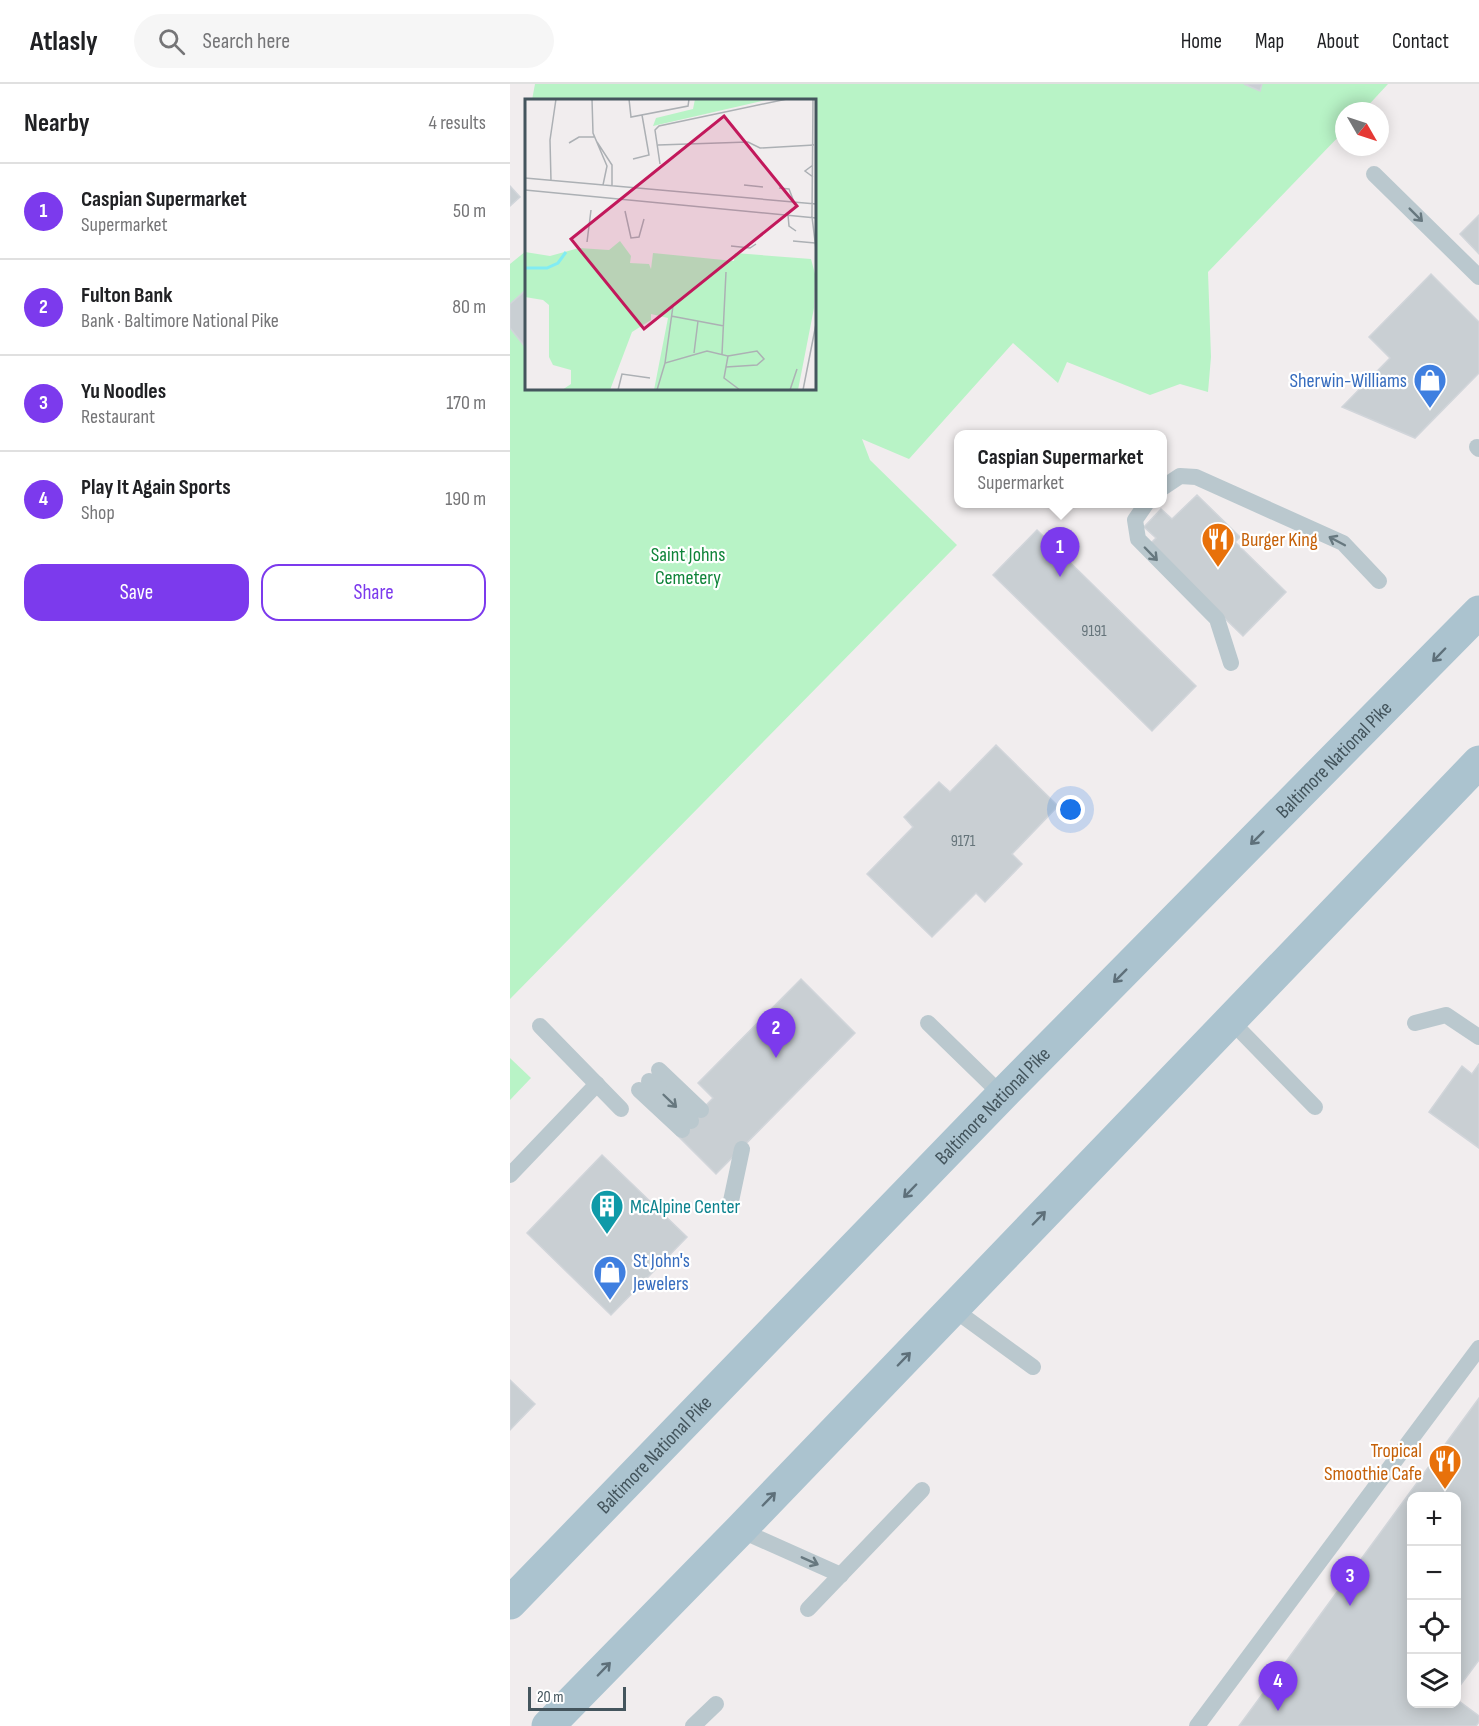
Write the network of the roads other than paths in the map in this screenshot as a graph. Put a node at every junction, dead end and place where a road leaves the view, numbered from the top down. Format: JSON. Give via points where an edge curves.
{"nodes":[{"id":1,"x":1374,"y":174,"type":"dead end"},
{"id":2,"x":1479,"y":277,"type":"edge"},
{"id":3,"x":1167,"y":485,"type":"edge"},
{"id":4,"x":1144,"y":508,"type":"edge"},
{"id":5,"x":1379,"y":581,"type":"dead end"},
{"id":6,"x":1479,"y":612,"type":"edge"},
{"id":7,"x":1231,"y":663,"type":"dead end"},
{"id":8,"x":1479,"y":762,"type":"edge"},
{"id":9,"x":1230,"y":1020,"type":"junction"},
{"id":10,"x":928,"y":1023,"type":"dead end"},
{"id":11,"x":1415,"y":1023,"type":"dead end"},
{"id":12,"x":540,"y":1026,"type":"dead end"},
{"id":13,"x":1479,"y":1037,"type":"edge"},
{"id":14,"x":597,"y":1084,"type":"junction"},
{"id":15,"x":1002,"y":1095,"type":"junction"},
{"id":16,"x":1315,"y":1107,"type":"dead end"},
{"id":17,"x":621,"y":1109,"type":"dead end"},
{"id":18,"x":691,"y":1120,"type":"joint"},
{"id":19,"x":510,"y":1175,"type":"edge"},
{"id":20,"x":736,"y":1177,"type":"junction"},
{"id":21,"x":731,"y":1202,"type":"dead end"},
{"id":22,"x":952,"y":1308,"type":"junction"},
{"id":23,"x":1479,"y":1348,"type":"edge"},
{"id":24,"x":1033,"y":1367,"type":"dead end"},
{"id":25,"x":922,"y":1490,"type":"dead end"},
{"id":26,"x":740,"y":1530,"type":"junction"},
{"id":27,"x":841,"y":1575,"type":"junction"},
{"id":28,"x":510,"y":1603,"type":"edge"},
{"id":29,"x":808,"y":1609,"type":"dead end"},
{"id":30,"x":716,"y":1704,"type":"dead end"},
{"id":31,"x":548,"y":1726,"type":"edge"},
{"id":32,"x":693,"y":1726,"type":"edge"},
{"id":33,"x":1197,"y":1726,"type":"edge"}],
"edges":[{"from":1,"to":2,"type":"lane","one_way":true},
{"from":5,"to":3,"type":"lane","one_way":true,"via":[[1343,543],[1196,477],[1180,476]]},
{"from":4,"to":7,"type":"lane","one_way":true,"via":[[1136,520],[1138,539],[1217,619]]},
{"from":6,"to":15,"type":"main road","name":"Baltimore National Pike","one_way":true},
{"from":8,"to":9,"type":"main road"},
{"from":9,"to":16,"type":"lane"},
{"from":22,"to":9,"type":"main road","one_way":true},
{"from":10,"to":15,"type":"lane"},
{"from":11,"to":13,"type":"lane","via":[[1446,1015]]},
{"from":12,"to":14,"type":"lane"},
{"from":14,"to":17,"type":"lane"},
{"from":14,"to":19,"type":"lane"},
{"from":15,"to":28,"type":"main road","name":"Baltimore National Pike","one_way":true},
{"from":18,"to":18,"type":"lane","one_way":true,"via":[[649,1080]]},
{"from":20,"to":20,"type":"lane","via":[[731,1159]]},
{"from":20,"to":21,"type":"lane"},
{"from":22,"to":24,"type":"lane"},
{"from":26,"to":22,"type":"main road","one_way":true},
{"from":23,"to":33,"type":"lane"},
{"from":25,"to":27,"type":"lane"},
{"from":26,"to":27,"type":"lane","one_way":true},
{"from":31,"to":26,"type":"main road","one_way":true},
{"from":27,"to":29,"type":"lane"},
{"from":30,"to":32,"type":"lane"}]}
